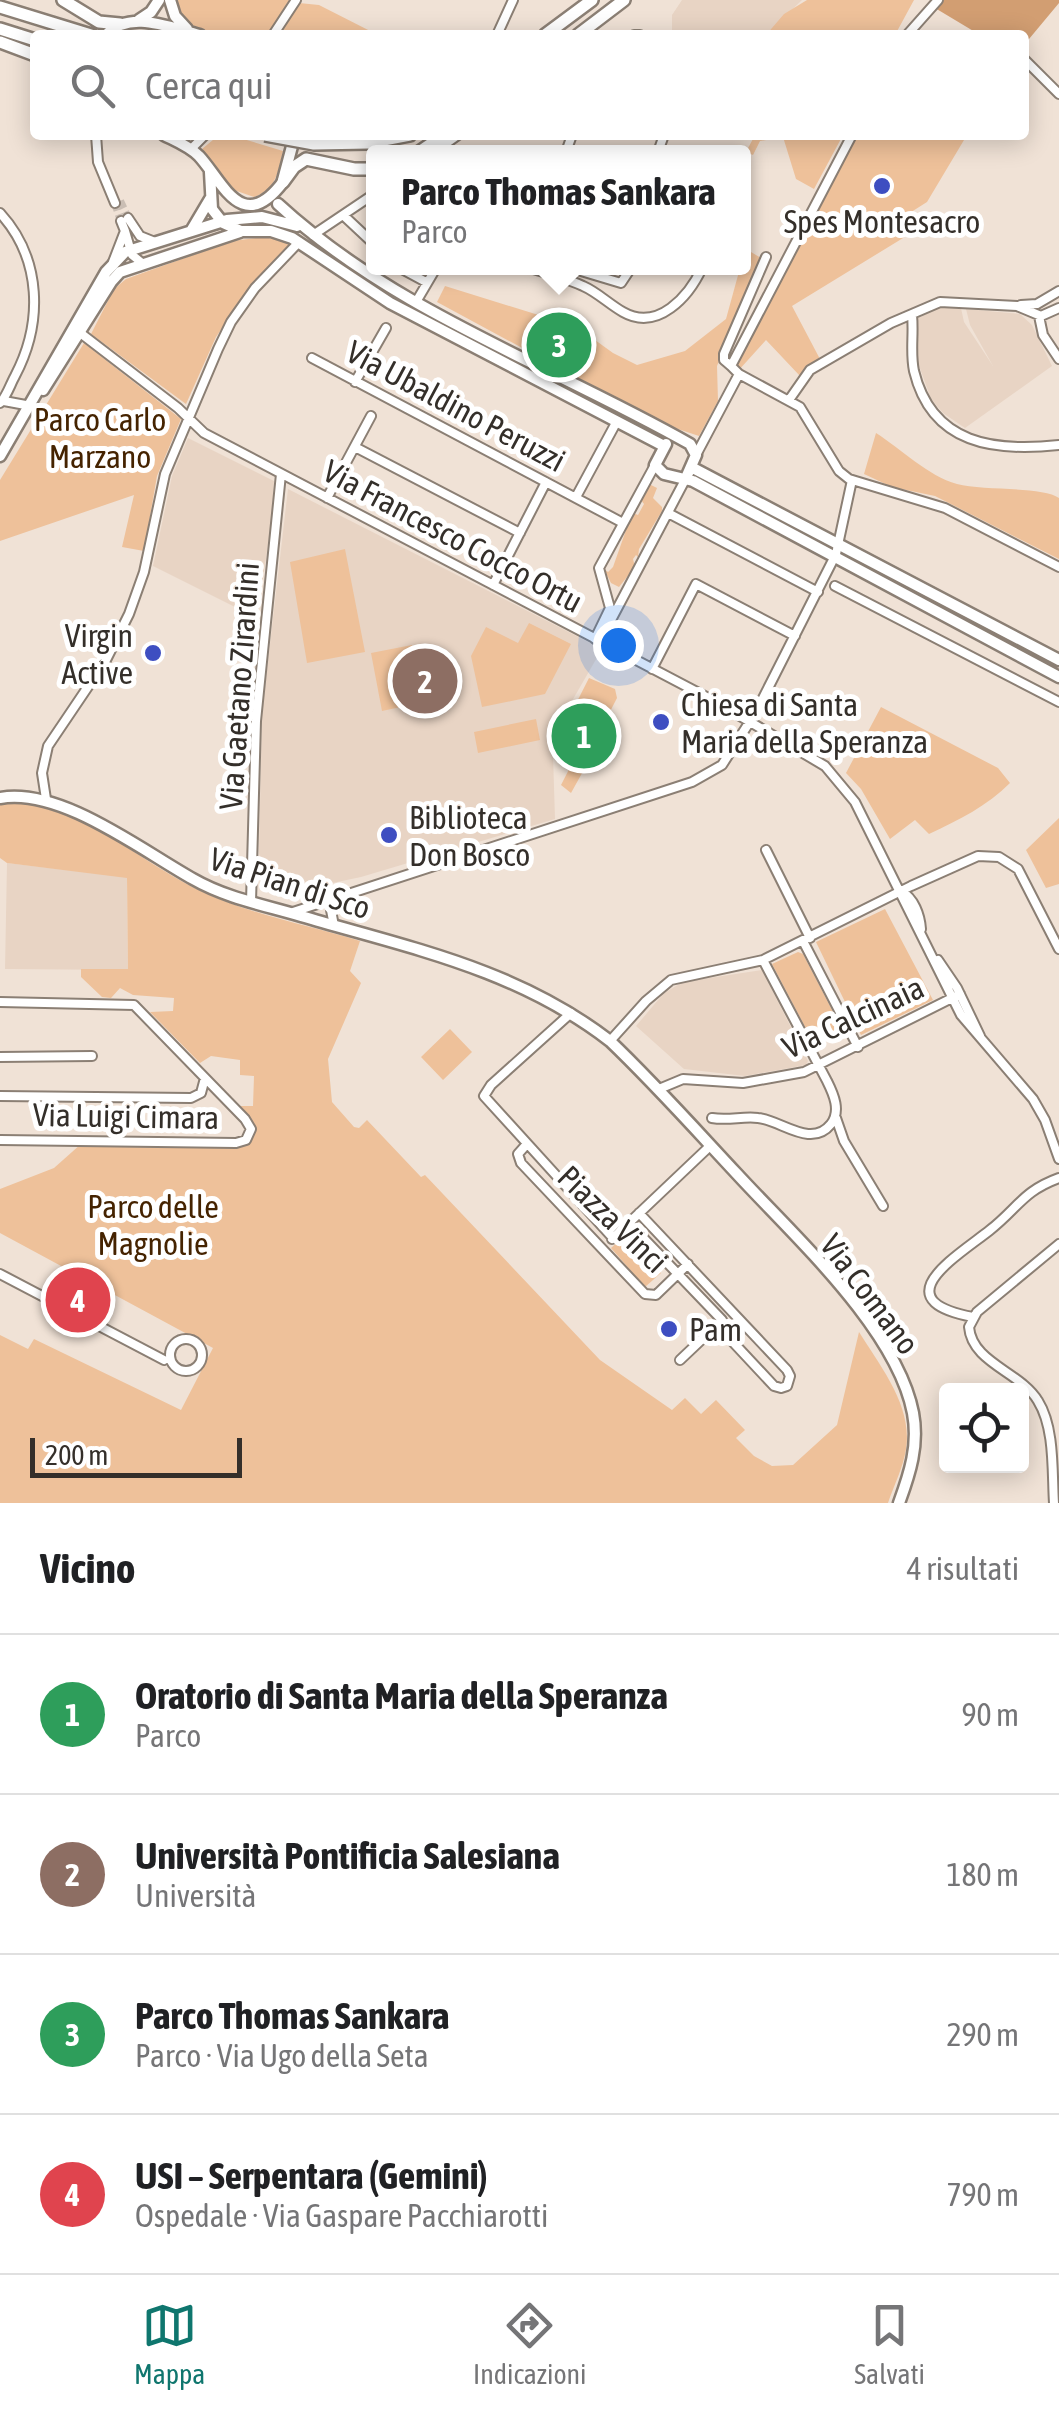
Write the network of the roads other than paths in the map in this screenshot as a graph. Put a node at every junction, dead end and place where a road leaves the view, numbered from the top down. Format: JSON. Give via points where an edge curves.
{"nodes":[{"id":1,"x":63,"y":0,"type":"edge"},
{"id":2,"x":159,"y":0,"type":"edge"},
{"id":3,"x":170,"y":0,"type":"edge"},
{"id":4,"x":296,"y":0,"type":"edge"},
{"id":5,"x":513,"y":0,"type":"edge"},
{"id":6,"x":592,"y":0,"type":"edge"},
{"id":7,"x":624,"y":0,"type":"edge"},
{"id":8,"x":938,"y":0,"type":"edge"},
{"id":9,"x":0,"y":7,"type":"edge"},
{"id":10,"x":139,"y":20,"type":"junction"},
{"id":11,"x":120,"y":24,"type":"junction"},
{"id":12,"x":0,"y":29,"type":"edge"},
{"id":13,"x":75,"y":30,"type":"edge"},
{"id":14,"x":112,"y":30,"type":"edge"},
{"id":15,"x":180,"y":30,"type":"edge"},
{"id":16,"x":191,"y":30,"type":"edge"},
{"id":17,"x":276,"y":30,"type":"edge"},
{"id":18,"x":499,"y":30,"type":"edge"},
{"id":19,"x":552,"y":30,"type":"edge"},
{"id":20,"x":585,"y":30,"type":"edge"},
{"id":21,"x":911,"y":30,"type":"edge"},
{"id":22,"x":30,"y":38,"type":"edge"},
{"id":23,"x":0,"y":42,"type":"edge"},
{"id":24,"x":30,"y":53,"type":"edge"},
{"id":25,"x":1029,"y":64,"type":"edge"},
{"id":26,"x":1059,"y":94,"type":"edge"},
{"id":27,"x":96,"y":140,"type":"edge"},
{"id":28,"x":174,"y":140,"type":"edge"},
{"id":29,"x":200,"y":140,"type":"edge"},
{"id":30,"x":293,"y":140,"type":"edge"},
{"id":31,"x":294,"y":140,"type":"edge"},
{"id":32,"x":387,"y":140,"type":"edge"},
{"id":33,"x":849,"y":140,"type":"edge"},
{"id":34,"x":191,"y":149,"type":"junction"},
{"id":35,"x":366,"y":170,"type":"edge"},
{"id":36,"x":210,"y":172,"type":"junction"},
{"id":37,"x":283,"y":182,"type":"junction"},
{"id":38,"x":211,"y":193,"type":"junction"},
{"id":39,"x":366,"y":199,"type":"edge"},
{"id":40,"x":117,"y":202,"type":"tunnel mouth"},
{"id":41,"x":278,"y":204,"type":"junction"},
{"id":42,"x":0,"y":213,"type":"edge"},
{"id":43,"x":343,"y":215,"type":"junction"},
{"id":44,"x":273,"y":218,"type":"junction"},
{"id":45,"x":220,"y":222,"type":"junction"},
{"id":46,"x":125,"y":231,"type":"junction"},
{"id":47,"x":256,"y":231,"type":"junction"},
{"id":48,"x":190,"y":232,"type":"junction"},
{"id":49,"x":240,"y":232,"type":"junction"},
{"id":50,"x":310,"y":233,"type":"junction"},
{"id":51,"x":366,"y":237,"type":"edge"},
{"id":52,"x":159,"y":242,"type":"junction"},
{"id":53,"x":299,"y":242,"type":"junction"},
{"id":54,"x":130,"y":250,"type":"junction"},
{"id":55,"x":766,"y":257,"type":"dead end"},
{"id":56,"x":112,"y":262,"type":"junction"},
{"id":57,"x":142,"y":263,"type":"junction"},
{"id":58,"x":366,"y":272,"type":"edge"},
{"id":59,"x":371,"y":275,"type":"edge"},
{"id":60,"x":413,"y":275,"type":"edge"},
{"id":61,"x":431,"y":275,"type":"edge"},
{"id":62,"x":551,"y":275,"type":"edge"},
{"id":63,"x":593,"y":275,"type":"edge"},
{"id":64,"x":628,"y":275,"type":"edge"},
{"id":65,"x":698,"y":275,"type":"edge"},
{"id":66,"x":426,"y":282,"type":"junction"},
{"id":67,"x":1059,"y":292,"type":"edge"},
{"id":68,"x":1044,"y":300,"type":"junction"},
{"id":69,"x":416,"y":302,"type":"junction"},
{"id":70,"x":1017,"y":306,"type":"junction"},
{"id":71,"x":1055,"y":311,"type":"edge"},
{"id":72,"x":912,"y":315,"type":"junction"},
{"id":73,"x":1039,"y":316,"type":"junction"},
{"id":74,"x":386,"y":328,"type":"dead end"},
{"id":75,"x":80,"y":332,"type":"junction"},
{"id":76,"x":312,"y":358,"type":"dead end"},
{"id":77,"x":1059,"y":359,"type":"edge"},
{"id":78,"x":731,"y":366,"type":"junction"},
{"id":79,"x":739,"y":374,"type":"junction"},
{"id":80,"x":355,"y":382,"type":"junction"},
{"id":81,"x":789,"y":400,"type":"junction"},
{"id":82,"x":2,"y":402,"type":"edge"},
{"id":83,"x":31,"y":406,"type":"junction"},
{"id":84,"x":371,"y":416,"type":"dead end"},
{"id":85,"x":188,"y":420,"type":"junction"},
{"id":86,"x":617,"y":421,"type":"junction"},
{"id":87,"x":674,"y":438,"type":"junction"},
{"id":88,"x":1059,"y":445,"type":"edge"},
{"id":89,"x":356,"y":446,"type":"junction"},
{"id":90,"x":664,"y":446,"type":"junction"},
{"id":91,"x":696,"y":455,"type":"junction"},
{"id":92,"x":0,"y":456,"type":"edge"},
{"id":93,"x":656,"y":465,"type":"junction"},
{"id":94,"x":691,"y":467,"type":"junction"},
{"id":95,"x":281,"y":474,"type":"junction"},
{"id":96,"x":685,"y":480,"type":"junction"},
{"id":97,"x":852,"y":480,"type":"junction"},
{"id":98,"x":546,"y":482,"type":"junction"},
{"id":99,"x":327,"y":498,"type":"junction"},
{"id":100,"x":576,"y":498,"type":"junction"},
{"id":101,"x":668,"y":513,"type":"junction"},
{"id":102,"x":623,"y":523,"type":"junction"},
{"id":103,"x":520,"y":533,"type":"junction"},
{"id":104,"x":840,"y":544,"type":"junction"},
{"id":105,"x":835,"y":556,"type":"junction"},
{"id":106,"x":1059,"y":567,"type":"edge"},
{"id":107,"x":867,"y":574,"type":"junction"},
{"id":108,"x":493,"y":585,"type":"junction"},
{"id":109,"x":604,"y":585,"type":"junction"},
{"id":110,"x":835,"y":586,"type":"dead end"},
{"id":111,"x":818,"y":592,"type":"junction"},
{"id":112,"x":856,"y":596,"type":"junction"},
{"id":113,"x":624,"y":597,"type":"junction"},
{"id":114,"x":960,"y":625,"type":"junction"},
{"id":115,"x":795,"y":636,"type":"junction"},
{"id":116,"x":598,"y":640,"type":"junction"},
{"id":117,"x":950,"y":645,"type":"junction"},
{"id":118,"x":1059,"y":660,"type":"edge"},
{"id":119,"x":1040,"y":666,"type":"junction"},
{"id":120,"x":652,"y":669,"type":"junction"},
{"id":121,"x":1059,"y":677,"type":"edge"},
{"id":122,"x":1029,"y":686,"type":"junction"},
{"id":123,"x":1059,"y":702,"type":"edge"},
{"id":124,"x":750,"y":722,"type":"junction"},
{"id":125,"x":0,"y":798,"type":"edge"},
{"id":126,"x":46,"y":799,"type":"junction"},
{"id":127,"x":766,"y":850,"type":"dead end"},
{"id":128,"x":900,"y":891,"type":"junction"},
{"id":129,"x":342,"y":895,"type":"junction"},
{"id":130,"x":251,"y":902,"type":"junction"},
{"id":131,"x":290,"y":913,"type":"junction"},
{"id":132,"x":334,"y":926,"type":"junction"},
{"id":133,"x":806,"y":939,"type":"junction"},
{"id":134,"x":1059,"y":949,"type":"edge"},
{"id":135,"x":763,"y":960,"type":"junction"},
{"id":136,"x":956,"y":996,"type":"junction"},
{"id":137,"x":0,"y":1002,"type":"edge"},
{"id":138,"x":571,"y":1013,"type":"junction"},
{"id":139,"x":610,"y":1040,"type":"junction"},
{"id":140,"x":858,"y":1047,"type":"junction"},
{"id":141,"x":92,"y":1056,"type":"dead end"},
{"id":142,"x":0,"y":1057,"type":"edge"},
{"id":143,"x":820,"y":1066,"type":"junction"},
{"id":144,"x":205,"y":1078,"type":"junction"},
{"id":145,"x":658,"y":1090,"type":"junction"},
{"id":146,"x":0,"y":1096,"type":"edge"},
{"id":147,"x":712,"y":1118,"type":"dead end"},
{"id":148,"x":836,"y":1118,"type":"junction"},
{"id":149,"x":0,"y":1140,"type":"edge"},
{"id":150,"x":526,"y":1145,"type":"junction"},
{"id":151,"x":710,"y":1146,"type":"junction"},
{"id":152,"x":1059,"y":1159,"type":"edge"},
{"id":153,"x":1059,"y":1178,"type":"edge"},
{"id":154,"x":883,"y":1206,"type":"dead end"},
{"id":155,"x":639,"y":1213,"type":"junction"},
{"id":156,"x":628,"y":1223,"type":"junction"},
{"id":157,"x":613,"y":1238,"type":"junction"},
{"id":158,"x":1059,"y":1244,"type":"edge"},
{"id":159,"x":602,"y":1249,"type":"junction"},
{"id":160,"x":688,"y":1264,"type":"junction"},
{"id":161,"x":0,"y":1274,"type":"edge"},
{"id":162,"x":678,"y":1274,"type":"junction"},
{"id":163,"x":732,"y":1310,"type":"junction"},
{"id":164,"x":972,"y":1318,"type":"junction"},
{"id":165,"x":720,"y":1322,"type":"junction"},
{"id":166,"x":680,"y":1360,"type":"dead end"},
{"id":167,"x":169,"y":1361,"type":"dead end"},
{"id":168,"x":899,"y":1503,"type":"edge"},
{"id":169,"x":1054,"y":1503,"type":"edge"}],
"edges":[{"from":1,"to":11,"type":"main road","via":[[96,21]]},
{"from":2,"to":10,"type":"street"},
{"from":3,"to":16,"type":"street","via":[[176,19]]},
{"from":4,"to":17,"type":"street"},
{"from":5,"to":18,"type":"street"},
{"from":6,"to":19,"type":"main road"},
{"from":7,"to":20,"type":"main road"},
{"from":8,"to":21,"type":"street"},
{"from":9,"to":13,"type":"main road"},
{"from":10,"to":11,"type":"street"},
{"from":10,"to":15,"type":"street"},
{"from":11,"to":14,"type":"street"},
{"from":12,"to":22,"type":"main road"},
{"from":23,"to":24,"type":"main road"},
{"from":25,"to":26,"type":"street"},
{"from":27,"to":40,"type":"street","via":[[98,162]]},
{"from":28,"to":34,"type":"street"},
{"from":29,"to":34,"type":"street"},
{"from":30,"to":32,"type":"main road","bridge":true},
{"from":31,"to":37,"type":"street"},
{"from":33,"to":78,"type":"street"},
{"from":34,"to":36,"type":"street"},
{"from":35,"to":37,"type":"main road","via":[[308,159]]},
{"from":36,"to":37,"type":"street","via":[[228,196],[245,203],[266,198]]},
{"from":36,"to":38,"type":"street"},
{"from":37,"to":41,"type":"street"},
{"from":38,"to":45,"type":"street"},
{"from":38,"to":48,"type":"street"},
{"from":39,"to":43,"type":"street"},
{"from":41,"to":44,"type":"street"},
{"from":41,"to":50,"type":"street"},
{"from":42,"to":82,"type":"street","via":[[20,242],[35,295],[29,345]]},
{"from":43,"to":50,"type":"street"},
{"from":43,"to":51,"type":"street"},
{"from":44,"to":45,"type":"street"},
{"from":44,"to":47,"type":"street"},
{"from":44,"to":50,"type":"street"},
{"from":45,"to":48,"type":"street"},
{"from":45,"to":49,"type":"street"},
{"from":46,"to":52,"type":"street","via":[[125,219],[140,236]]},
{"from":46,"to":54,"type":"street"},
{"from":46,"to":56,"type":"street"},
{"from":47,"to":49,"type":"street"},
{"from":47,"to":53,"type":"street"},
{"from":48,"to":52,"type":"street"},
{"from":49,"to":57,"type":"street"},
{"from":50,"to":58,"type":"street"},
{"from":52,"to":54,"type":"street"},
{"from":53,"to":85,"type":"street","via":[[231,322]]},
{"from":53,"to":86,"type":"street","via":[[390,303]]},
{"from":54,"to":56,"type":"street"},
{"from":54,"to":57,"type":"street"},
{"from":55,"to":78,"type":"street","via":[[724,354]]},
{"from":56,"to":83,"type":"street"},
{"from":57,"to":75,"type":"street","via":[[115,276]]},
{"from":59,"to":69,"type":"street"},
{"from":60,"to":66,"type":"street"},
{"from":61,"to":66,"type":"street"},
{"from":62,"to":65,"type":"street","via":[[642,316],[678,303]]},
{"from":63,"to":64,"type":"street","via":[[618,283]]},
{"from":66,"to":69,"type":"street"},
{"from":67,"to":68,"type":"street"},
{"from":68,"to":70,"type":"street"},
{"from":68,"to":71,"type":"street","via":[[1044,309]]},
{"from":69,"to":87,"type":"street"},
{"from":70,"to":72,"type":"street","via":[[944,301]]},
{"from":70,"to":73,"type":"street"},
{"from":71,"to":73,"type":"street"},
{"from":72,"to":81,"type":"street","via":[[810,370]]},
{"from":72,"to":88,"type":"street","via":[[915,375],[944,422],[1001,448]]},
{"from":73,"to":77,"type":"street"},
{"from":74,"to":80,"type":"street"},
{"from":75,"to":83,"type":"street"},
{"from":75,"to":85,"type":"street","name":"Via Francesco Cocco Ortu"},
{"from":76,"to":80,"type":"street","name":"Via Ubaldino Peruzzi"},
{"from":78,"to":79,"type":"street"},
{"from":79,"to":81,"type":"street"},
{"from":79,"to":91,"type":"street"},
{"from":80,"to":98,"type":"street","name":"Via Ubaldino Peruzzi"},
{"from":81,"to":97,"type":"street"},
{"from":82,"to":83,"type":"street"},
{"from":83,"to":92,"type":"street"},
{"from":84,"to":89,"type":"street"},
{"from":85,"to":95,"type":"street","name":"Via Francesco Cocco Ortu"},
{"from":85,"to":126,"type":"street","via":[[165,474],[130,614],[46,754]]},
{"from":86,"to":90,"type":"street"},
{"from":86,"to":100,"type":"street"},
{"from":87,"to":90,"type":"street"},
{"from":87,"to":91,"type":"street"},
{"from":89,"to":99,"type":"street"},
{"from":89,"to":103,"type":"street"},
{"from":90,"to":93,"type":"street"},
{"from":91,"to":94,"type":"street"},
{"from":93,"to":96,"type":"street"},
{"from":93,"to":102,"type":"street"},
{"from":94,"to":96,"type":"street"},
{"from":94,"to":104,"type":"street"},
{"from":95,"to":99,"type":"street","name":"Via Francesco Cocco Ortu"},
{"from":95,"to":130,"type":"street","name":"Via Gaetano Zirardini","via":[[256,730]]},
{"from":96,"to":101,"type":"street"},
{"from":96,"to":105,"type":"street"},
{"from":97,"to":104,"type":"street"},
{"from":97,"to":106,"type":"street","via":[[945,508]]},
{"from":98,"to":100,"type":"street","name":"Via Ubaldino Peruzzi"},
{"from":98,"to":103,"type":"street"},
{"from":99,"to":108,"type":"street","name":"Via Francesco Cocco Ortu"},
{"from":100,"to":102,"type":"street","name":"Via Ubaldino Peruzzi"},
{"from":101,"to":111,"type":"street"},
{"from":101,"to":113,"type":"street"},
{"from":102,"to":109,"type":"street","via":[[598,571]]},
{"from":103,"to":108,"type":"street"},
{"from":104,"to":105,"type":"street"},
{"from":104,"to":118,"type":"street"},
{"from":105,"to":107,"type":"street"},
{"from":105,"to":111,"type":"street"},
{"from":107,"to":112,"type":"street"},
{"from":107,"to":114,"type":"street"},
{"from":108,"to":116,"type":"street","name":"Via Francesco Cocco Ortu"},
{"from":109,"to":113,"type":"street"},
{"from":109,"to":116,"type":"street","via":[[610,608]]},
{"from":110,"to":112,"type":"street"},
{"from":111,"to":115,"type":"street"},
{"from":112,"to":117,"type":"street"},
{"from":113,"to":116,"type":"street"},
{"from":114,"to":117,"type":"street"},
{"from":114,"to":119,"type":"street"},
{"from":115,"to":120,"type":"street","via":[[696,584]]},
{"from":115,"to":124,"type":"street"},
{"from":116,"to":120,"type":"street","name":"Via Francesco Cocco Ortu"},
{"from":117,"to":122,"type":"street"},
{"from":119,"to":121,"type":"street"},
{"from":119,"to":122,"type":"street"},
{"from":120,"to":124,"type":"street","name":"Via Francesco Cocco Ortu"},
{"from":122,"to":123,"type":"street"},
{"from":124,"to":128,"type":"street","name":"Via Francesco Cocco Ortu","via":[[837,778]]},
{"from":124,"to":129,"type":"street","via":[[725,762],[704,777]]},
{"from":125,"to":126,"type":"street","name":"Via Pian di Sco"},
{"from":126,"to":130,"type":"street","name":"Via Pian di Sco","via":[[196,881]]},
{"from":127,"to":133,"type":"street"},
{"from":128,"to":133,"type":"street"},
{"from":128,"to":134,"type":"street","via":[[972,857],[1003,858],[1022,874]]},
{"from":128,"to":136,"type":"street","name":"Via Francesco Cocco Ortu","via":[[918,913]]},
{"from":129,"to":131,"type":"street"},
{"from":129,"to":132,"type":"street","via":[[331,910]]},
{"from":130,"to":131,"type":"street","name":"Via Pian di Sco"},
{"from":131,"to":132,"type":"street","name":"Via Pian di Sco"},
{"from":132,"to":138,"type":"street","name":"Via Pian di Sco","via":[[494,974]]},
{"from":133,"to":135,"type":"street"},
{"from":133,"to":140,"type":"street"},
{"from":135,"to":139,"type":"street","via":[[671,980]]},
{"from":135,"to":143,"type":"street"},
{"from":136,"to":140,"type":"street","name":"Via Calcinaia"},
{"from":136,"to":152,"type":"street","name":"Via Francesco Cocco Ortu","via":[[966,1023],[1034,1099]]},
{"from":137,"to":144,"type":"street","name":"Via Luigi Cimara","via":[[134,1005]]},
{"from":138,"to":139,"type":"street","name":"Via Pian di Sco"},
{"from":138,"to":150,"type":"street","name":"Piazza Vinci","via":[[486,1090],[487,1103]]},
{"from":139,"to":145,"type":"street","name":"Via Pian di Sco"},
{"from":140,"to":143,"type":"street","name":"Via Calcinaia"},
{"from":141,"to":142,"type":"street"},
{"from":143,"to":145,"type":"street","name":"Via Calcinaia","via":[[759,1082],[679,1079]]},
{"from":143,"to":148,"type":"street"},
{"from":144,"to":146,"type":"street","via":[[202,1092],[190,1098]]},
{"from":144,"to":149,"type":"street","name":"Via Luigi Cimara","via":[[249,1124],[246,1140]]},
{"from":145,"to":151,"type":"street","name":"Via Comano"},
{"from":147,"to":148,"type":"street","via":[[759,1118],[811,1134]]},
{"from":148,"to":154,"type":"street"},
{"from":150,"to":157,"type":"street","name":"Piazza Vinci"},
{"from":150,"to":159,"type":"street","name":"Piazza Vinci","via":[[520,1163]]},
{"from":151,"to":155,"type":"street"},
{"from":151,"to":168,"type":"street","name":"Via Comano","via":[[830,1274],[902,1378],[916,1440]]},
{"from":153,"to":164,"type":"street","via":[[1028,1192],[933,1276],[936,1305]]},
{"from":155,"to":156,"type":"street"},
{"from":155,"to":160,"type":"street"},
{"from":156,"to":157,"type":"street"},
{"from":156,"to":162,"type":"street"},
{"from":157,"to":159,"type":"street"},
{"from":158,"to":164,"type":"street"},
{"from":159,"to":162,"type":"street","name":"Piazza Vinci","via":[[648,1296]]},
{"from":160,"to":162,"type":"street","name":"Piazza Vinci"},
{"from":160,"to":163,"type":"street"},
{"from":161,"to":167,"type":"street"},
{"from":162,"to":165,"type":"street"},
{"from":163,"to":165,"type":"street"},
{"from":163,"to":165,"type":"street","via":[[788,1372],[785,1387],[772,1384]]},
{"from":164,"to":169,"type":"street","via":[[969,1332],[977,1348],[1040,1403]]},
{"from":165,"to":166,"type":"street"}]}
